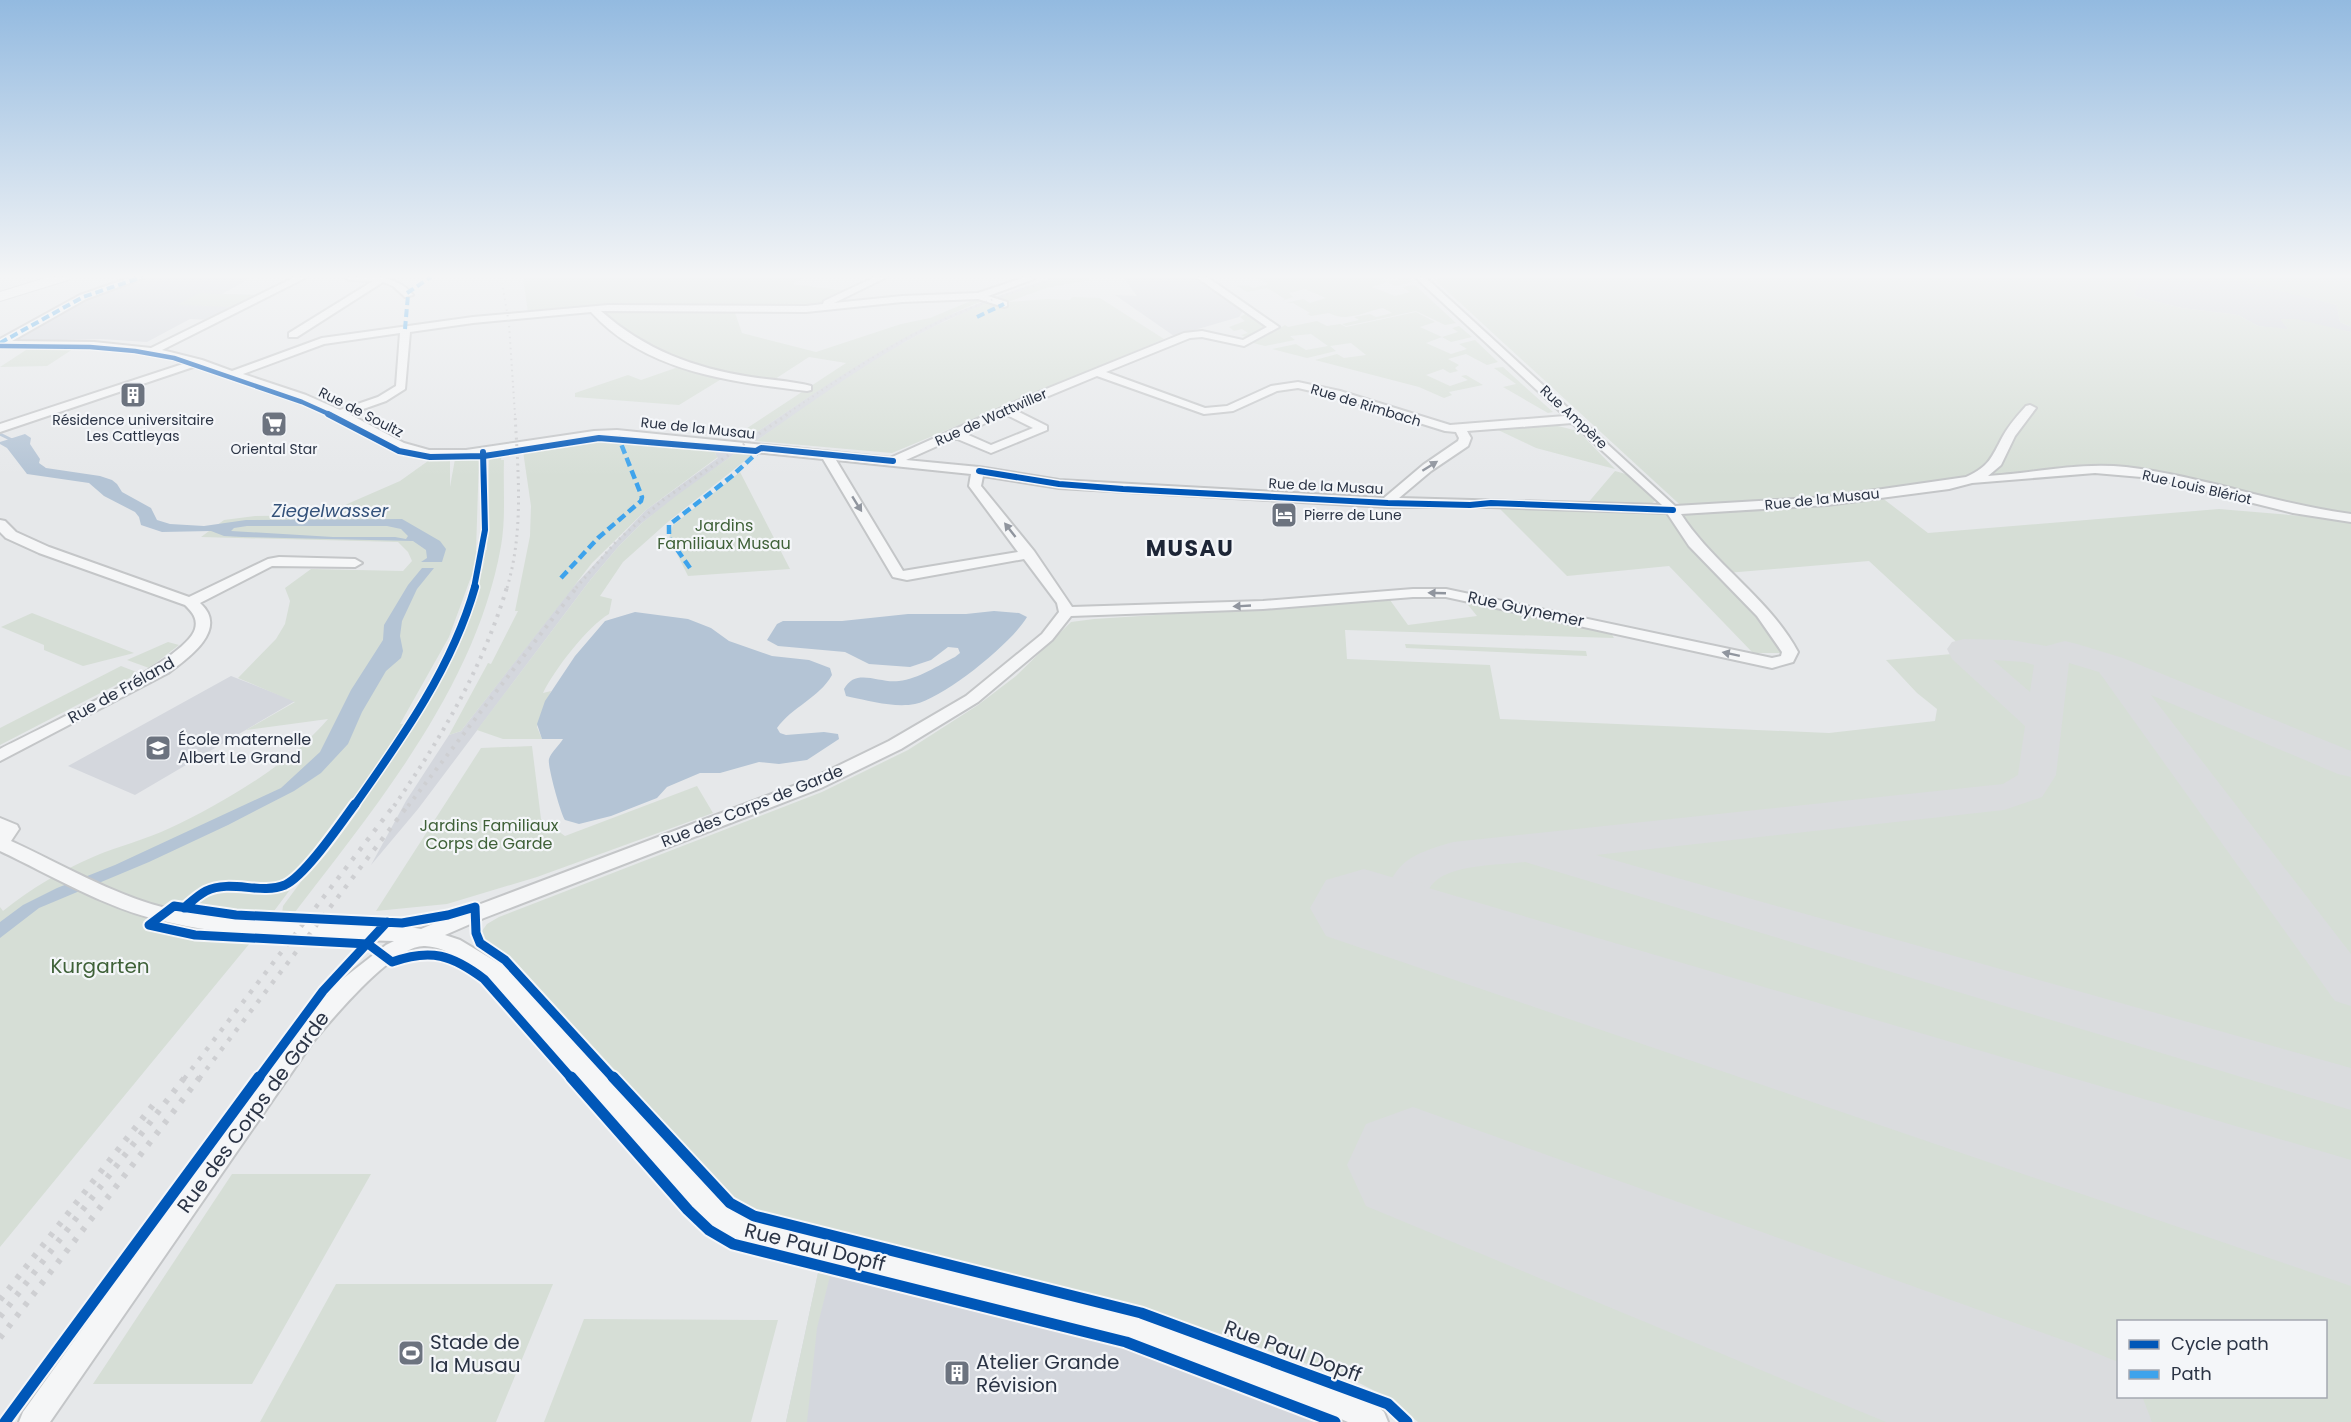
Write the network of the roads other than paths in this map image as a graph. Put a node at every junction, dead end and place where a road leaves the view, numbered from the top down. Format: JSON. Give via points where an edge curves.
{"nodes":[{"id":1,"x":70,"y":343,"type":"edge"},
{"id":2,"x":168,"y":343,"type":"edge"},
{"id":3,"x":313,"y":343,"type":"edge"},
{"id":4,"x":404,"y":343,"type":"edge"},
{"id":5,"x":636,"y":343,"type":"edge"},
{"id":6,"x":1168,"y":343,"type":"edge"},
{"id":7,"x":1492,"y":343,"type":"edge"},
{"id":8,"x":152,"y":351,"type":"junction"},
{"id":9,"x":198,"y":362,"type":"junction"},
{"id":10,"x":1096,"y":372,"type":"junction"},
{"id":11,"x":234,"y":374,"type":"junction"},
{"id":12,"x":807,"y":388,"type":"dead end"},
{"id":13,"x":2030,"y":408,"type":"dead end"},
{"id":14,"x":1005,"y":410,"type":"junction"},
{"id":15,"x":339,"y":414,"type":"junction"},
{"id":16,"x":1575,"y":419,"type":"junction"},
{"id":17,"x":2,"y":428,"type":"edge"},
{"id":18,"x":1460,"y":429,"type":"junction"},
{"id":19,"x":954,"y":433,"type":"junction"},
{"id":20,"x":501,"y":449,"type":"joint"},
{"id":21,"x":834,"y":455,"type":"junction"},
{"id":22,"x":893,"y":462,"type":"junction"},
{"id":23,"x":980,"y":471,"type":"junction"},
{"id":24,"x":1970,"y":480,"type":"junction"},
{"id":25,"x":1388,"y":503,"type":"junction"},
{"id":26,"x":1673,"y":510,"type":"junction"},
{"id":27,"x":2351,"y":518,"type":"edge"},
{"id":28,"x":0,"y":524,"type":"edge"},
{"id":29,"x":1029,"y":554,"type":"junction"},
{"id":30,"x":355,"y":563,"type":"dead end"},
{"id":31,"x":190,"y":602,"type":"junction"},
{"id":32,"x":1066,"y":612,"type":"junction"},
{"id":33,"x":0,"y":756,"type":"edge"},
{"id":34,"x":0,"y":824,"type":"edge"},
{"id":35,"x":0,"y":843,"type":"edge"},
{"id":36,"x":421,"y":937,"type":"junction"},
{"id":37,"x":33,"y":1422,"type":"edge"},
{"id":38,"x":1374,"y":1422,"type":"edge"}],
"edges":[{"from":1,"to":8,"type":"street","name":"Rue de Soultz"},
{"from":2,"to":8,"type":"street"},
{"from":3,"to":11,"type":"street"},
{"from":4,"to":15,"type":"street","via":[[401,387],[382,399]]},
{"from":5,"to":12,"type":"street","via":[[660,356],[732,379]]},
{"from":6,"to":10,"type":"street","name":"Rue de Wattwiller"},
{"from":7,"to":16,"type":"street","name":"Rue Ampère"},
{"from":8,"to":9,"type":"street","name":"Rue de Soultz"},
{"from":9,"to":11,"type":"street","name":"Rue de Soultz"},
{"from":9,"to":17,"type":"street"},
{"from":10,"to":14,"type":"street","name":"Rue de Wattwiller"},
{"from":10,"to":18,"type":"street","name":"Rue de Rimbach","via":[[1204,411],[1229,410],[1275,388],[1298,385],[1336,393],[1439,427]]},
{"from":11,"to":15,"type":"street","name":"Rue de Soultz"},
{"from":13,"to":24,"type":"street","name":"Rue de la Musau","via":[[2009,435],[1997,462]]},
{"from":14,"to":19,"type":"street","name":"Rue de Wattwiller"},
{"from":14,"to":19,"type":"street","via":[[1043,428],[991,449]]},
{"from":15,"to":20,"type":"street","name":"Rue de Soultz","via":[[412,451],[444,455]]},
{"from":16,"to":18,"type":"street","name":"Rue de Rimbach"},
{"from":16,"to":26,"type":"street","name":"Rue Ampère"},
{"from":25,"to":18,"type":"street","one_way":true,"via":[[1414,477],[1464,443]]},
{"from":19,"to":22,"type":"street","name":"Rue de Wattwiller"},
{"from":20,"to":21,"type":"street","name":"Rue de la Musau","via":[[616,434]]},
{"from":21,"to":22,"type":"street","name":"Rue de la Musau"},
{"from":21,"to":29,"type":"street","one_way":true,"via":[[829,459],[898,574],[907,576]]},
{"from":22,"to":23,"type":"street","name":"Rue de la Musau"},
{"from":23,"to":25,"type":"street","name":"Rue de la Musau","via":[[1059,484]]},
{"from":29,"to":23,"type":"street","one_way":true,"via":[[975,486]]},
{"from":24,"to":26,"type":"street","name":"Rue de la Musau","via":[[1827,501]]},
{"from":24,"to":27,"type":"street","name":"Rue Louis Blériot","via":[[2048,472],[2125,471],[2297,510]]},
{"from":25,"to":26,"type":"street","name":"Rue de la Musau"},
{"from":26,"to":32,"type":"street","name":"Rue Guynemer","one_way":true,"via":[[1698,548],[1776,629],[1790,652],[1787,659],[1772,663],[1446,593],[1231,607]]},
{"from":28,"to":31,"type":"street","via":[[11,535],[44,550]]},
{"from":29,"to":32,"type":"street","via":[[1064,603]]},
{"from":30,"to":31,"type":"street","via":[[268,563]]},
{"from":31,"to":33,"type":"street","name":"Rue de Fréland","via":[[203,616],[202,630],[182,656]]},
{"from":32,"to":36,"type":"street","name":"Rue des Corps de Garde","via":[[1047,637],[972,699],[895,745],[815,784]]},
{"from":34,"to":35,"type":"street","via":[[10,829]]},
{"from":35,"to":36,"type":"street","name":"Rue Paul Dopff","via":[[162,915],[206,923]]},
{"from":36,"to":37,"type":"street","name":"Rue des Corps de Garde","via":[[383,956],[361,974],[312,1028]]},
{"from":36,"to":38,"type":"street","name":"Rue Paul Dopff","via":[[453,945],[498,973],[712,1210],[729,1223],[1134,1328],[1316,1394]]}]}
